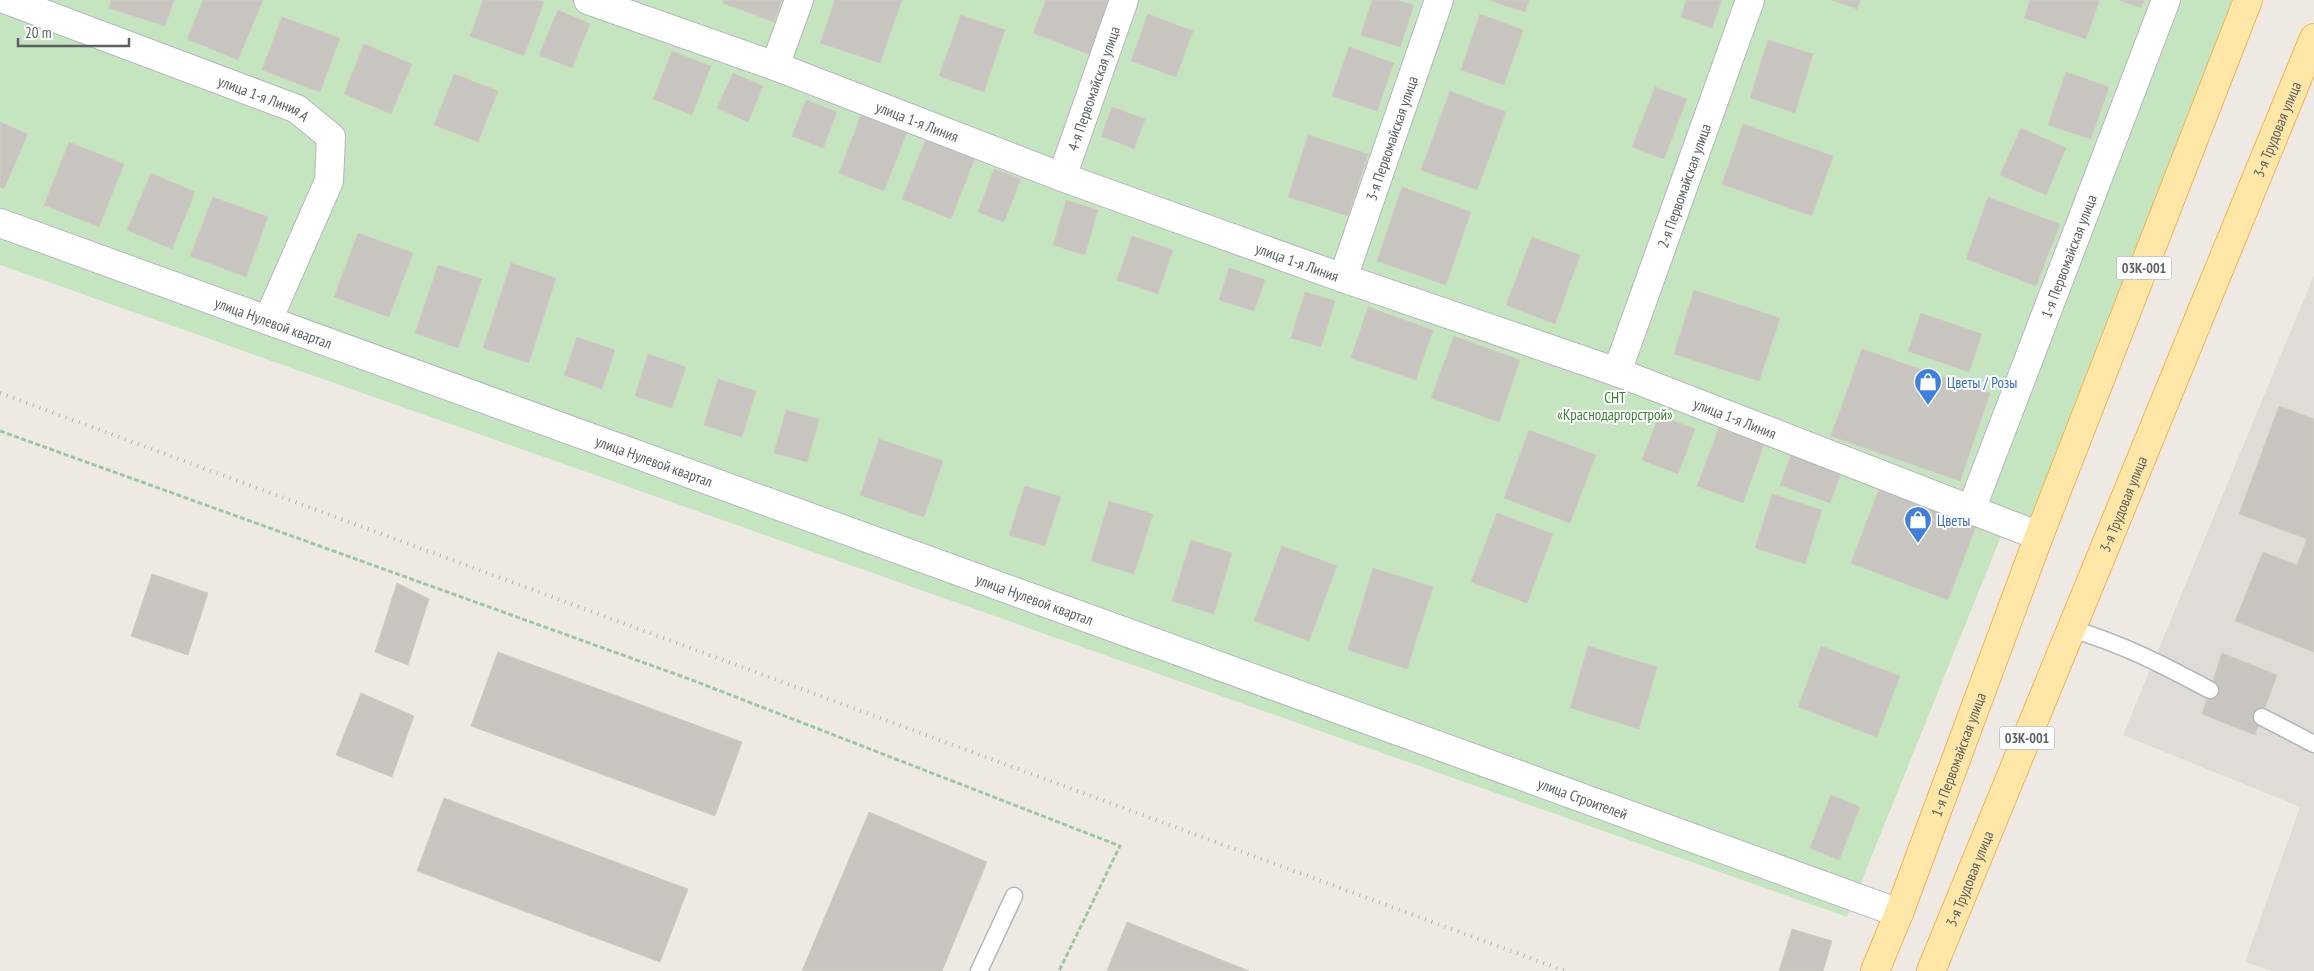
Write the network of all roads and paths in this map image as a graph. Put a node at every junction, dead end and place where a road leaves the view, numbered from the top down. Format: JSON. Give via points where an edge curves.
{"nodes":[{"id":1,"x":6,"y":0,"type":"edge"},
{"id":2,"x":588,"y":0,"type":"edge"},
{"id":3,"x":799,"y":0,"type":"edge"},
{"id":4,"x":1124,"y":0,"type":"edge"},
{"id":5,"x":1439,"y":0,"type":"edge"},
{"id":6,"x":1750,"y":0,"type":"edge"},
{"id":7,"x":2166,"y":0,"type":"edge"},
{"id":8,"x":2248,"y":0,"type":"edge"},
{"id":9,"x":2314,"y":38,"type":"edge"},
{"id":10,"x":775,"y":66,"type":"junction"},
{"id":11,"x":1062,"y":177,"type":"junction"},
{"id":12,"x":0,"y":224,"type":"edge"},
{"id":13,"x":1343,"y":278,"type":"junction"},
{"id":14,"x":268,"y":320,"type":"junction"},
{"id":15,"x":1617,"y":372,"type":"junction"},
{"id":16,"x":0,"y":431,"type":"edge"},
{"id":17,"x":1971,"y":510,"type":"junction"},
{"id":18,"x":2039,"y":536,"type":"junction"},
{"id":19,"x":2071,"y":629,"type":"junction"},
{"id":20,"x":2210,"y":690,"type":"dead end"},
{"id":21,"x":1309,"y":698,"type":"joint"},
{"id":22,"x":2262,"y":717,"type":"dead end"},
{"id":23,"x":2314,"y":744,"type":"edge"},
{"id":24,"x":1014,"y":896,"type":"dead end"},
{"id":25,"x":1899,"y":913,"type":"junction"},
{"id":26,"x":979,"y":971,"type":"edge"},
{"id":27,"x":1059,"y":971,"type":"edge"},
{"id":28,"x":1874,"y":971,"type":"edge"},
{"id":29,"x":1931,"y":971,"type":"edge"}],
"edges":[{"from":1,"to":14,"type":"street","name":"улица 1-я Линия А","via":[[297,109],[332,137],[329,181]]},
{"from":2,"to":10,"type":"street","name":"улица 1-я Линия"},
{"from":3,"to":10,"type":"street"},
{"from":4,"to":11,"type":"street","name":"4-я Первомайская улица"},
{"from":5,"to":13,"type":"street","name":"3-я Первомайская улица"},
{"from":6,"to":15,"type":"street","name":"2-я Первомайская улица"},
{"from":7,"to":17,"type":"street","name":"1-я Первомайская улица"},
{"from":8,"to":18,"type":"main road","number":"03К-001"},
{"from":9,"to":19,"type":"main road","name":"3-я Трудовая улица","number":"03К-001"},
{"from":10,"to":11,"type":"street","name":"улица 1-я Линия"},
{"from":11,"to":13,"type":"street","name":"улица 1-я Линия"},
{"from":12,"to":14,"type":"street","name":"улица Нулевой квартал"},
{"from":13,"to":15,"type":"street","name":"улица 1-я Линия"},
{"from":14,"to":21,"type":"street","name":"улица Нулевой квартал"},
{"from":15,"to":17,"type":"street","name":"улица 1-я Линия"},
{"from":16,"to":27,"type":"path","via":[[692,680],[1120,846]]},
{"from":17,"to":18,"type":"street","name":"улица 1-я Линия"},
{"from":18,"to":25,"type":"main road","name":"1-я Первомайская улица","number":"03К-001"},
{"from":19,"to":20,"type":"lane","via":[[2100,637],[2154,660]]},
{"from":19,"to":29,"type":"main road","name":"3-я Трудовая улица","number":"03К-001"},
{"from":21,"to":25,"type":"street","name":"улица Строителей"},
{"from":22,"to":23,"type":"lane"},
{"from":24,"to":26,"type":"lane"},
{"from":25,"to":28,"type":"main road","name":"1-я Первомайская улица","number":"03К-001"}]}
